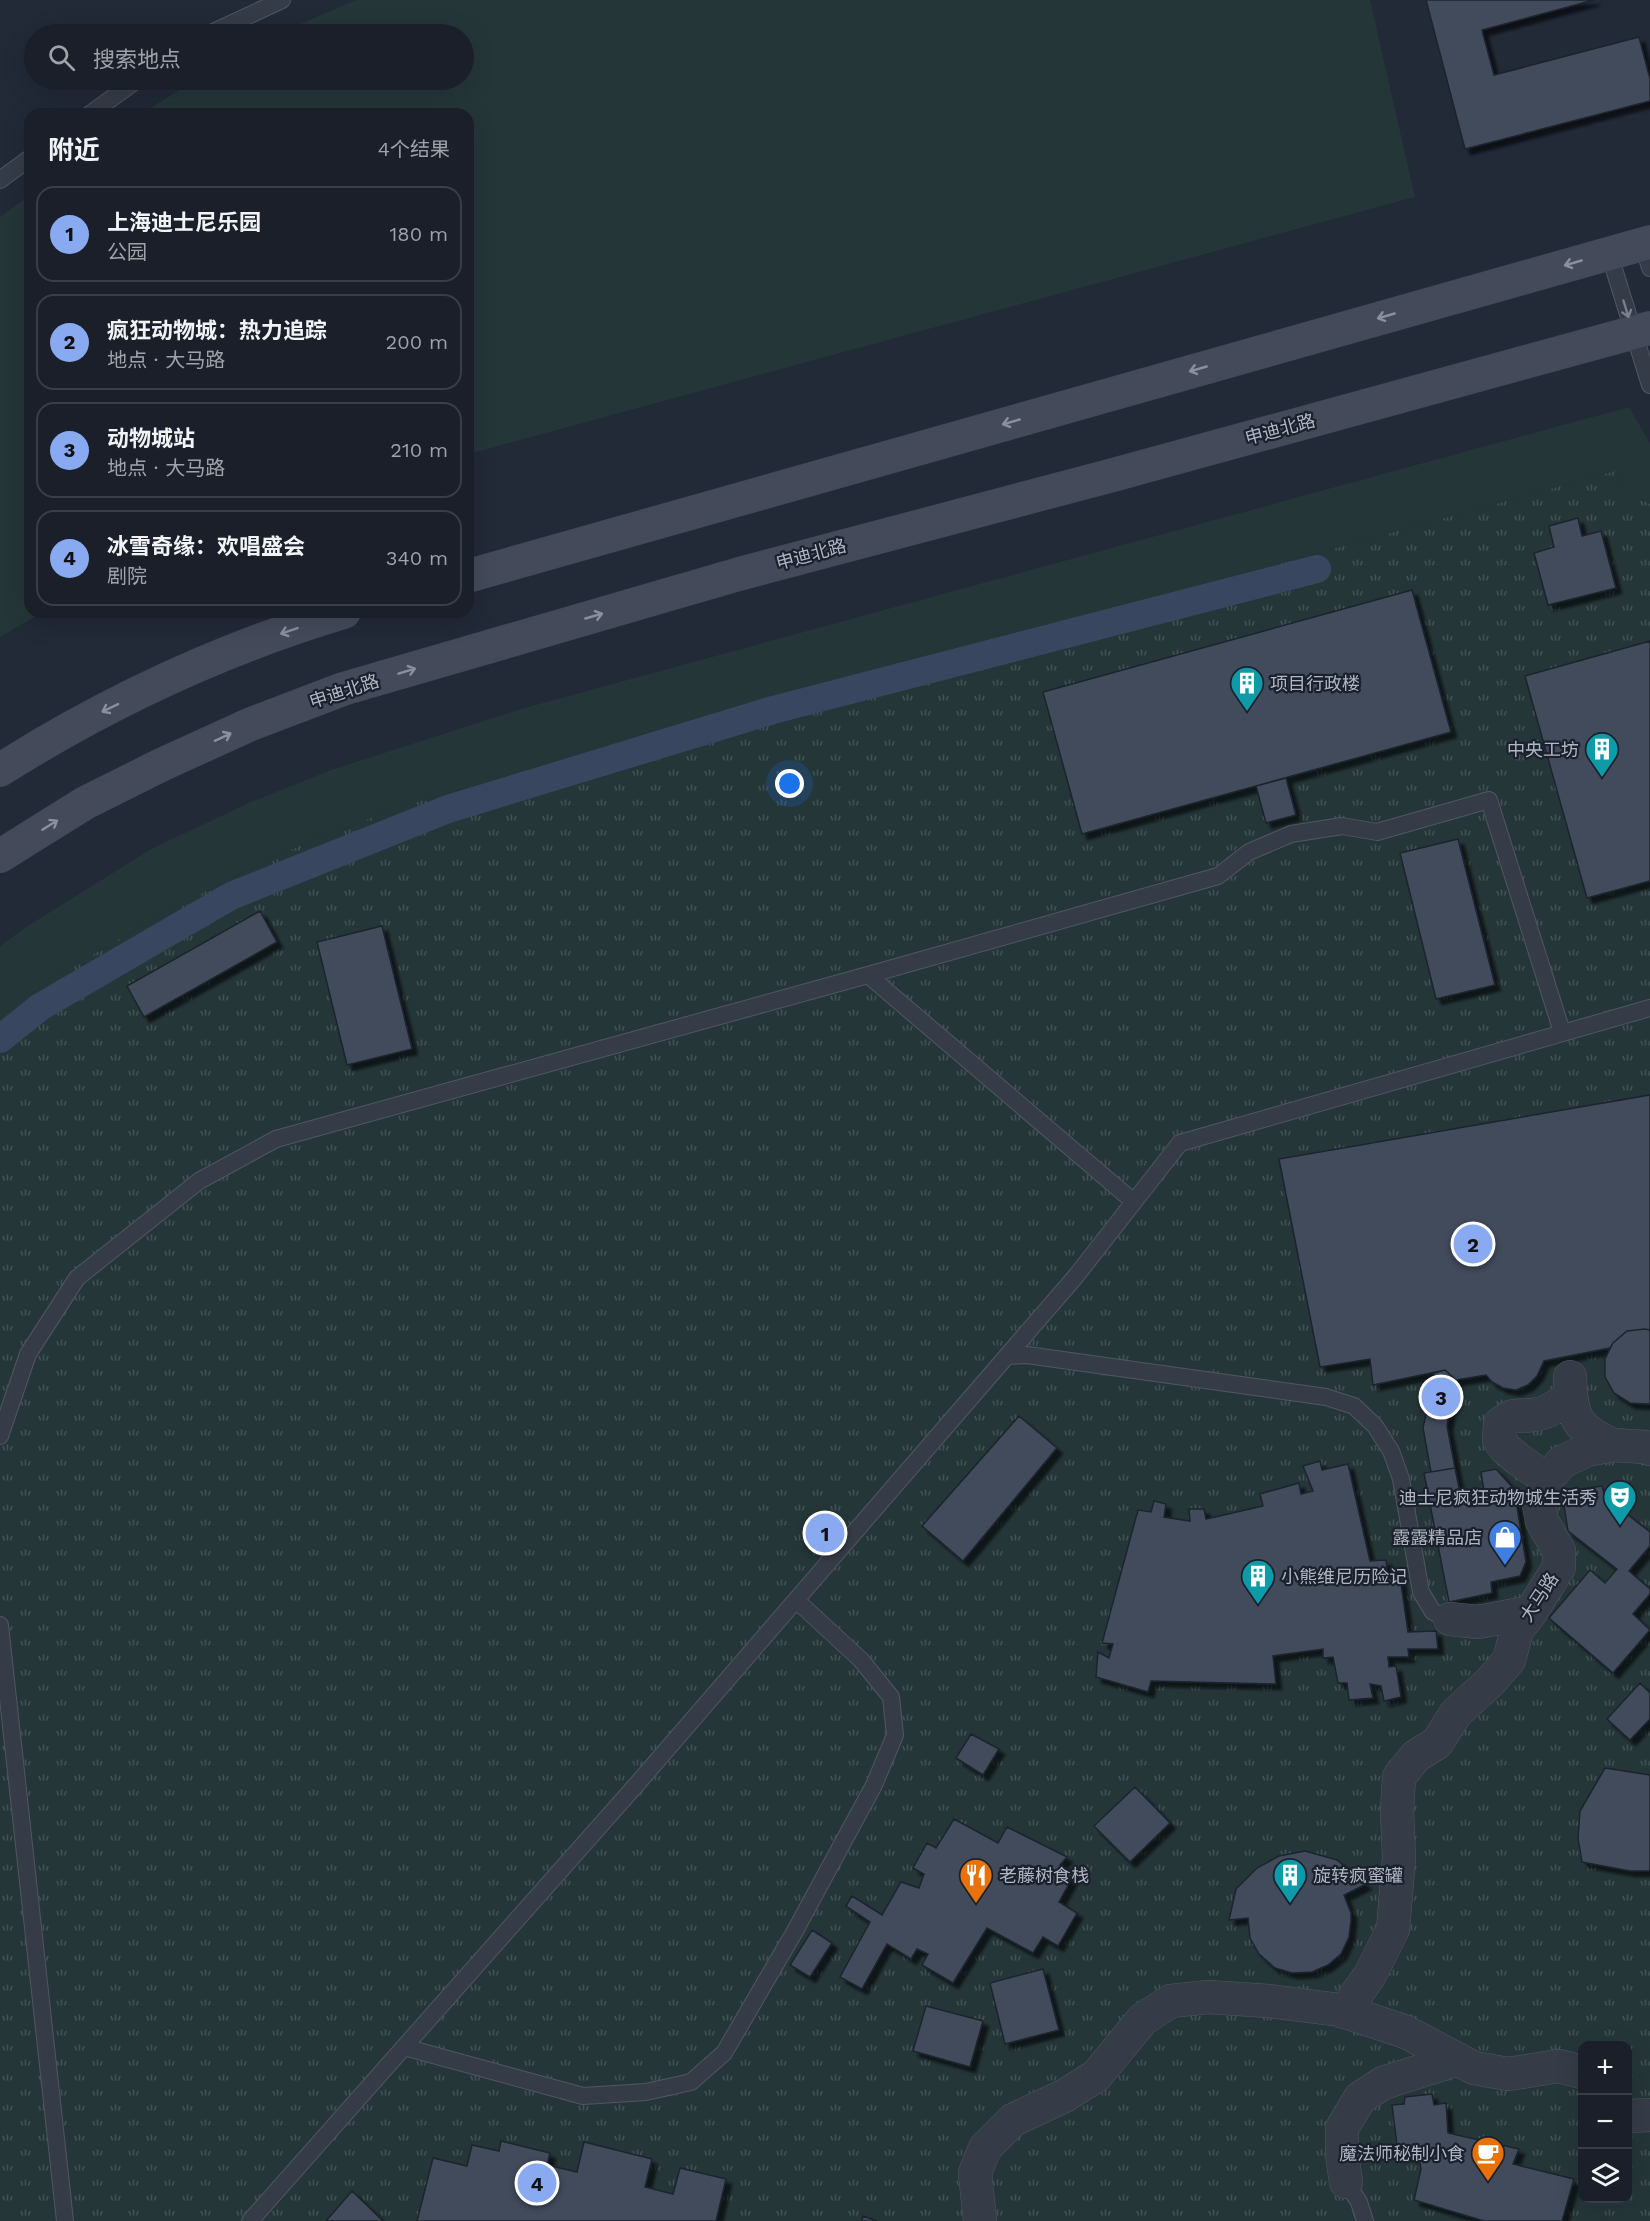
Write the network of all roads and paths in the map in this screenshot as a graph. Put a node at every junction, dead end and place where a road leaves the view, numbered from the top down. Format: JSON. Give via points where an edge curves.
{"nodes":[{"id":1,"x":282,"y":0,"type":"edge"},
{"id":2,"x":230,"y":24,"type":"edge"},
{"id":3,"x":123,"y":90,"type":"edge"},
{"id":4,"x":98,"y":108,"type":"edge"},
{"id":5,"x":24,"y":162,"type":"edge"},
{"id":6,"x":0,"y":180,"type":"edge"},
{"id":7,"x":1648,"y":251,"type":"edge"},
{"id":8,"x":1609,"y":253,"type":"junction"},
{"id":9,"x":1642,"y":330,"type":"edge"},
{"id":10,"x":1650,"y":385,"type":"edge"},
{"id":11,"x":474,"y":574,"type":"edge"},
{"id":12,"x":327,"y":618,"type":"edge"},
{"id":13,"x":0,"y":770,"type":"edge"},
{"id":14,"x":0,"y":856,"type":"edge"},
{"id":15,"x":868,"y":975,"type":"junction"},
{"id":16,"x":1650,"y":1008,"type":"edge"},
{"id":17,"x":1562,"y":1032,"type":"junction"},
{"id":18,"x":1134,"y":1202,"type":"junction"},
{"id":19,"x":1007,"y":1356,"type":"junction"},
{"id":20,"x":0,"y":1436,"type":"edge"},
{"id":21,"x":1612,"y":1445,"type":"junction"},
{"id":22,"x":1650,"y":1449,"type":"edge"},
{"id":23,"x":1547,"y":1479,"type":"junction"},
{"id":24,"x":795,"y":1600,"type":"junction"},
{"id":25,"x":1531,"y":1612,"type":"junction"},
{"id":26,"x":1450,"y":1619,"type":"joint"},
{"id":27,"x":0,"y":1625,"type":"edge"},
{"id":28,"x":1344,"y":2012,"type":"junction"},
{"id":29,"x":404,"y":2048,"type":"junction"},
{"id":30,"x":1458,"y":2059,"type":"junction"},
{"id":31,"x":1578,"y":2071,"type":"edge"},
{"id":32,"x":1650,"y":2115,"type":"edge"},
{"id":33,"x":1632,"y":2116,"type":"edge"},
{"id":34,"x":1346,"y":2182,"type":"joint"},
{"id":35,"x":65,"y":2221,"type":"edge"},
{"id":36,"x":250,"y":2221,"type":"edge"},
{"id":37,"x":980,"y":2221,"type":"edge"},
{"id":38,"x":1365,"y":2221,"type":"edge"}],
"edges":[{"from":1,"to":2,"type":"lane"},
{"from":3,"to":4,"type":"lane"},
{"from":5,"to":6,"type":"lane"},
{"from":7,"to":8,"type":"street"},
{"from":8,"to":9,"type":"lane","one_way":true},
{"from":8,"to":11,"type":"street","one_way":true},
{"from":9,"to":10,"type":"lane"},
{"from":14,"to":9,"type":"street","name":"申迪北路","one_way":true,"via":[[85,803],[162,765],[251,724],[343,689],[739,574]]},
{"from":12,"to":13,"type":"street","one_way":true,"via":[[168,680],[85,720]]},
{"from":15,"to":17,"type":"lane","via":[[1218,876],[1249,852],[1292,834],[1342,826],[1377,832],[1489,800]]},
{"from":15,"to":18,"type":"lane"},
{"from":15,"to":20,"type":"lane","via":[[266,1144],[199,1181],[77,1278],[28,1354]]},
{"from":16,"to":17,"type":"lane"},
{"from":17,"to":18,"type":"lane","via":[[1180,1143]]},
{"from":18,"to":19,"type":"lane"},
{"from":19,"to":24,"type":"lane"},
{"from":19,"to":26,"type":"lane","via":[[1027,1355],[1326,1397],[1354,1406],[1375,1426],[1391,1451],[1401,1479],[1421,1592],[1433,1612]]},
{"from":21,"to":22,"type":"street"},
{"from":21,"to":23,"type":"street","via":[[1570,1458]]},
{"from":21,"to":23,"type":"street","via":[[1593,1437],[1580,1425],[1573,1410],[1570,1385],[1554,1409],[1534,1415],[1511,1415],[1500,1424],[1499,1440]]},
{"from":23,"to":25,"type":"street","name":"大马路","via":[[1539,1504],[1542,1521],[1559,1551],[1559,1567]]},
{"from":24,"to":29,"type":"lane"},
{"from":24,"to":29,"type":"lane","via":[[861,1660],[891,1697],[895,1735],[868,1796],[795,1931],[723,2053],[692,2082],[646,2092],[583,2096]]},
{"from":25,"to":26,"type":"street","via":[[1478,1622]]},
{"from":25,"to":28,"type":"street","name":"大马路","via":[[1517,1630],[1509,1660],[1456,1713],[1437,1743],[1416,1756],[1399,1777],[1399,1857],[1393,1929],[1370,1975]]},
{"from":27,"to":35,"type":"lane"},
{"from":28,"to":30,"type":"street","via":[[1406,2032]]},
{"from":28,"to":37,"type":"street","via":[[1208,1997],[1171,2001],[1143,2019],[1096,2076],[1013,2120],[985,2148],[975,2173]]},
{"from":29,"to":36,"type":"lane"},
{"from":30,"to":31,"type":"street","via":[[1474,2068],[1508,2074],[1559,2066]]},
{"from":30,"to":34,"type":"street","via":[[1383,2083],[1360,2098],[1342,2128]]},
{"from":32,"to":33,"type":"street"},
{"from":34,"to":38,"type":"lane"}]}
